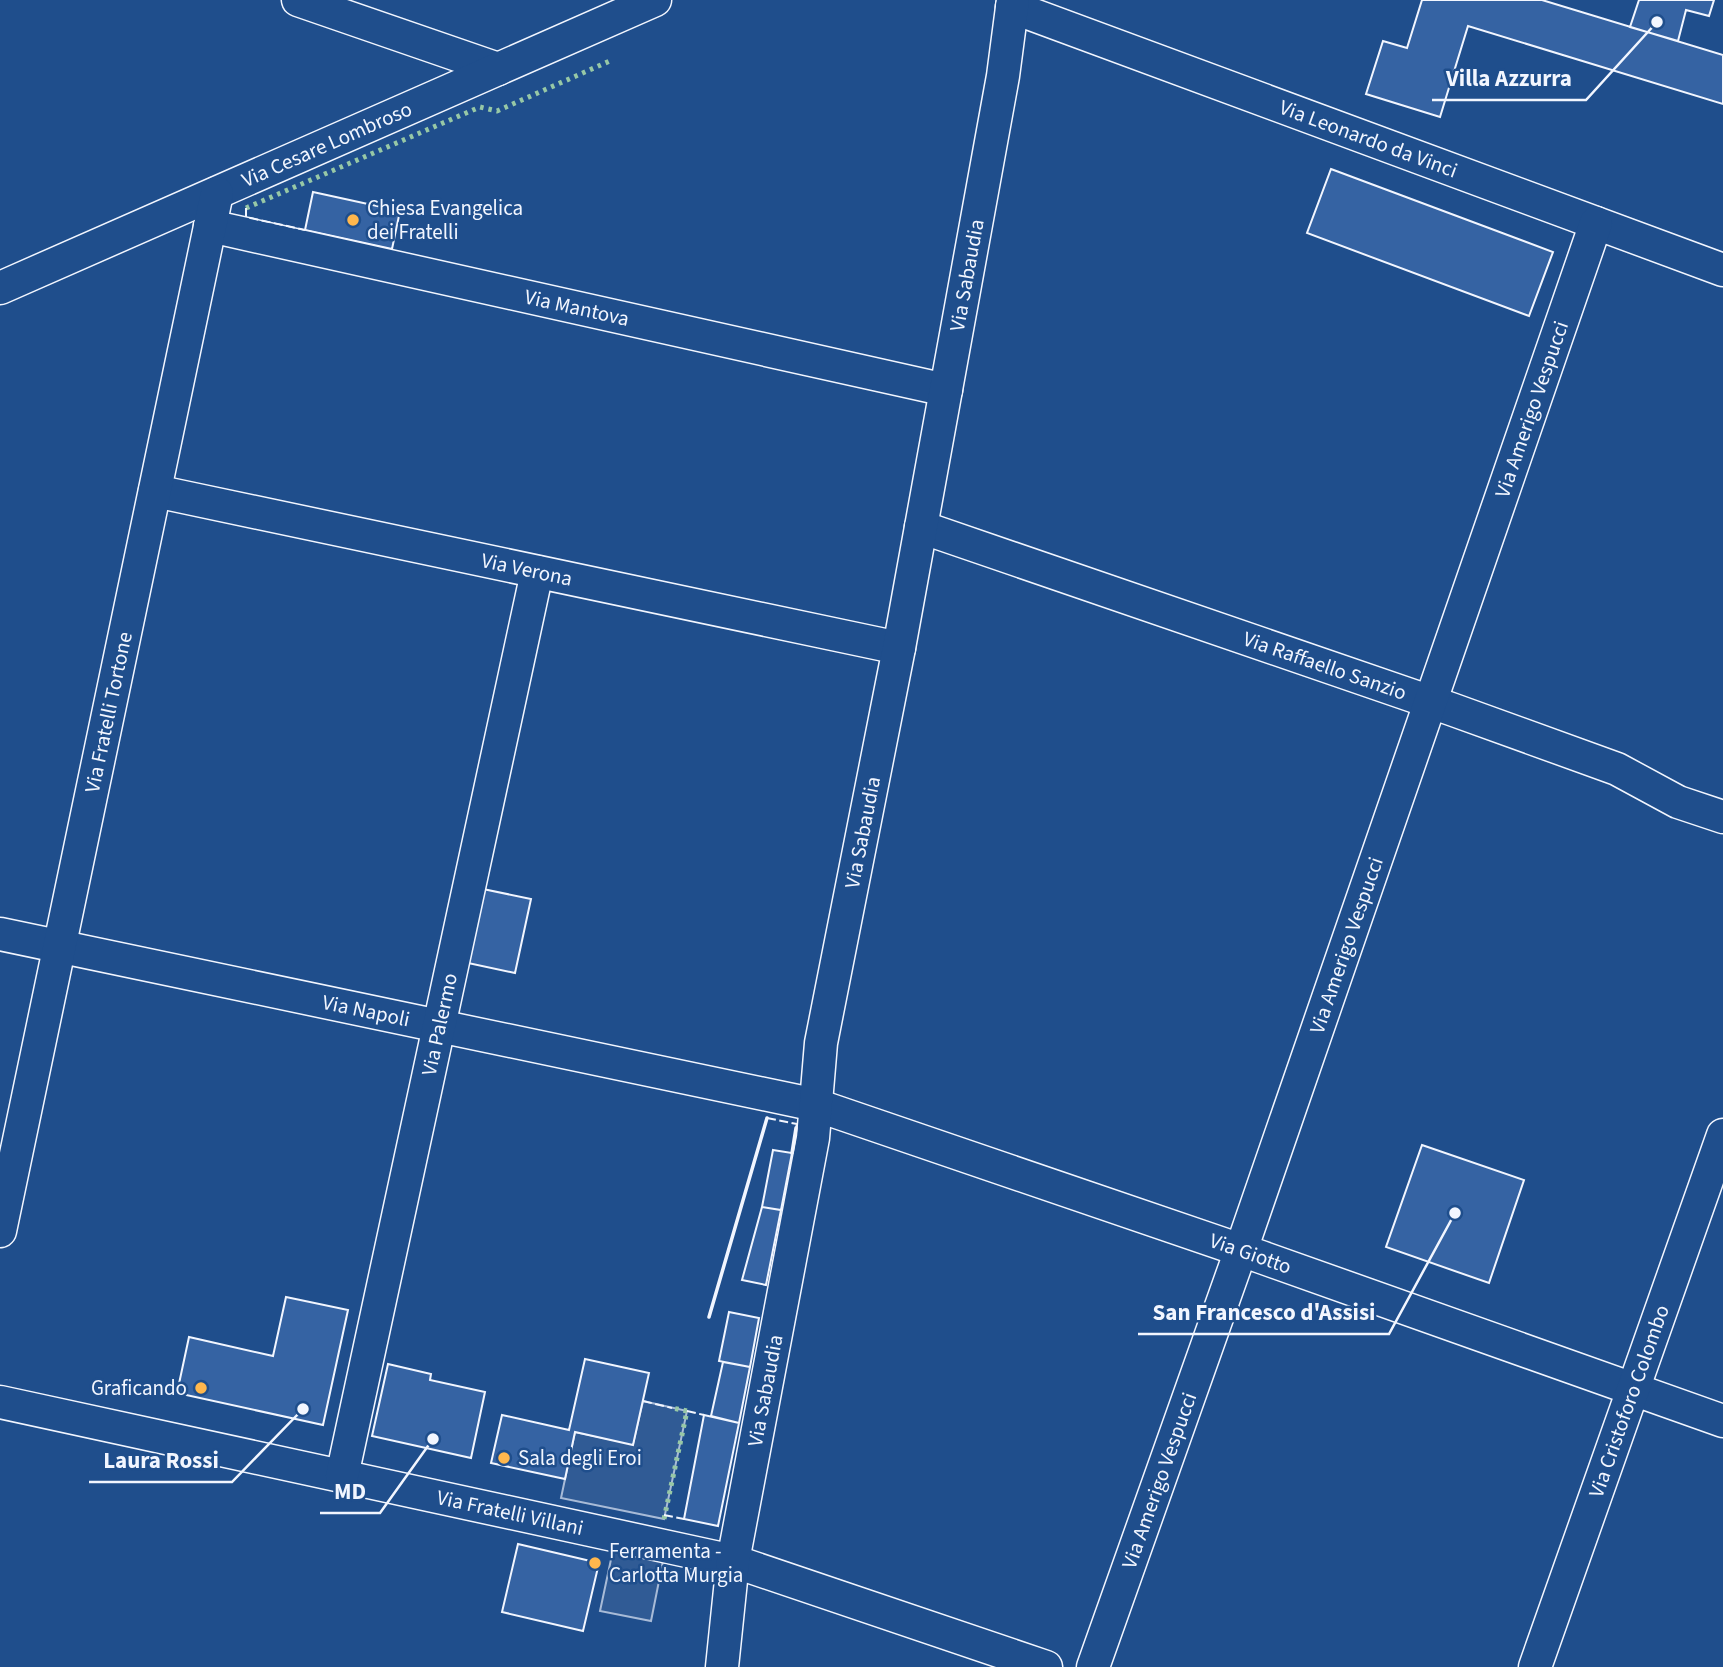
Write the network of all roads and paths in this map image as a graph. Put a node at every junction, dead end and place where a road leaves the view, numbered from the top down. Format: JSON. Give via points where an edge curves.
{"nodes":[{"id":1,"x":299,"y":0,"type":"edge"},
{"id":2,"x":655,"y":0,"type":"edge"},
{"id":3,"x":1013,"y":3,"type":"edge"},
{"id":4,"x":498,"y":69,"type":"junction"},
{"id":5,"x":217,"y":193,"type":"junction"},
{"id":6,"x":1596,"y":223,"type":"junction"},
{"id":7,"x":210,"y":226,"type":"junction"},
{"id":8,"x":1723,"y":270,"type":"edge"},
{"id":9,"x":0,"y":288,"type":"edge"},
{"id":10,"x":946,"y":390,"type":"junction"},
{"id":11,"x":155,"y":491,"type":"junction"},
{"id":12,"x":921,"y":527,"type":"junction"},
{"id":13,"x":537,"y":572,"type":"junction"},
{"id":14,"x":899,"y":648,"type":"junction"},
{"id":15,"x":1431,"y":702,"type":"junction"},
{"id":16,"x":1723,"y":817,"type":"edge"},
{"id":17,"x":0,"y":934,"type":"edge"},
{"id":18,"x":59,"y":947,"type":"junction"},
{"id":19,"x":440,"y":1024,"type":"junction"},
{"id":20,"x":816,"y":1105,"type":"junction"},
{"id":21,"x":1723,"y":1135,"type":"edge"},
{"id":22,"x":0,"y":1231,"type":"edge"},
{"id":23,"x":1241,"y":1250,"type":"junction"},
{"id":24,"x":1634,"y":1390,"type":"junction"},
{"id":25,"x":0,"y":1402,"type":"edge"},
{"id":26,"x":1723,"y":1421,"type":"edge"},
{"id":27,"x":342,"y":1476,"type":"junction"},
{"id":28,"x":733,"y":1560,"type":"junction"},
{"id":29,"x":722,"y":1667,"type":"edge"},
{"id":30,"x":1046,"y":1667,"type":"edge"},
{"id":31,"x":1093,"y":1667,"type":"edge"},
{"id":32,"x":1535,"y":1667,"type":"edge"}],
"edges":[{"from":1,"to":4,"type":"street"},
{"from":2,"to":4,"type":"street","name":"Via Cesare Lombroso"},
{"from":3,"to":6,"type":"street","name":"Via Leonardo da Vinci"},
{"from":3,"to":10,"type":"street","name":"Via Sabaudia"},
{"from":4,"to":5,"type":"street","name":"Via Cesare Lombroso"},
{"from":5,"to":7,"type":"street","name":"Via Fratelli Tortone"},
{"from":5,"to":9,"type":"street","name":"Via Cesare Lombroso"},
{"from":6,"to":8,"type":"street","name":"Via Leonardo da Vinci"},
{"from":6,"to":15,"type":"street","name":"Via Amerigo Vespucci"},
{"from":7,"to":10,"type":"street","name":"Via Mantova"},
{"from":7,"to":11,"type":"street","name":"Via Fratelli Tortone"},
{"from":10,"to":12,"type":"street","name":"Via Sabaudia"},
{"from":11,"to":13,"type":"street","name":"Via Verona"},
{"from":11,"to":18,"type":"street","name":"Via Fratelli Tortone"},
{"from":12,"to":14,"type":"street","name":"Via Sabaudia"},
{"from":12,"to":15,"type":"street","name":"Via Raffaello Sanzio"},
{"from":13,"to":14,"type":"street","name":"Via Verona"},
{"from":13,"to":19,"type":"street","name":"Via Palermo"},
{"from":14,"to":20,"type":"street","name":"Via Sabaudia","via":[[821,1043]]},
{"from":15,"to":16,"type":"street","name":"Via Raffaello Sanzio","via":[[1617,769],[1678,802]]},
{"from":15,"to":23,"type":"street","name":"Via Amerigo Vespucci"},
{"from":17,"to":18,"type":"street","name":"Via Napoli"},
{"from":18,"to":19,"type":"street","name":"Via Napoli"},
{"from":18,"to":22,"type":"street","name":"Via Fratelli Tortone"},
{"from":19,"to":20,"type":"street","name":"Via Napoli"},
{"from":19,"to":27,"type":"street","name":"Via Palermo"},
{"from":20,"to":23,"type":"street","name":"Via Giotto"},
{"from":20,"to":28,"type":"street","name":"Via Sabaudia"},
{"from":21,"to":24,"type":"street","name":"Via Cristoforo Colombo"},
{"from":23,"to":24,"type":"street","name":"Via Giotto"},
{"from":23,"to":31,"type":"street","name":"Via Amerigo Vespucci"},
{"from":24,"to":26,"type":"street","name":"Via Giotto"},
{"from":24,"to":32,"type":"street","name":"Via Cristoforo Colombo"},
{"from":25,"to":27,"type":"street","name":"Via Fratelli Villani"},
{"from":27,"to":28,"type":"street","name":"Via Fratelli Villani"},
{"from":28,"to":29,"type":"street","name":"Via Sabaudia"},
{"from":28,"to":30,"type":"street","name":"Via Fratelli Villani"}]}
